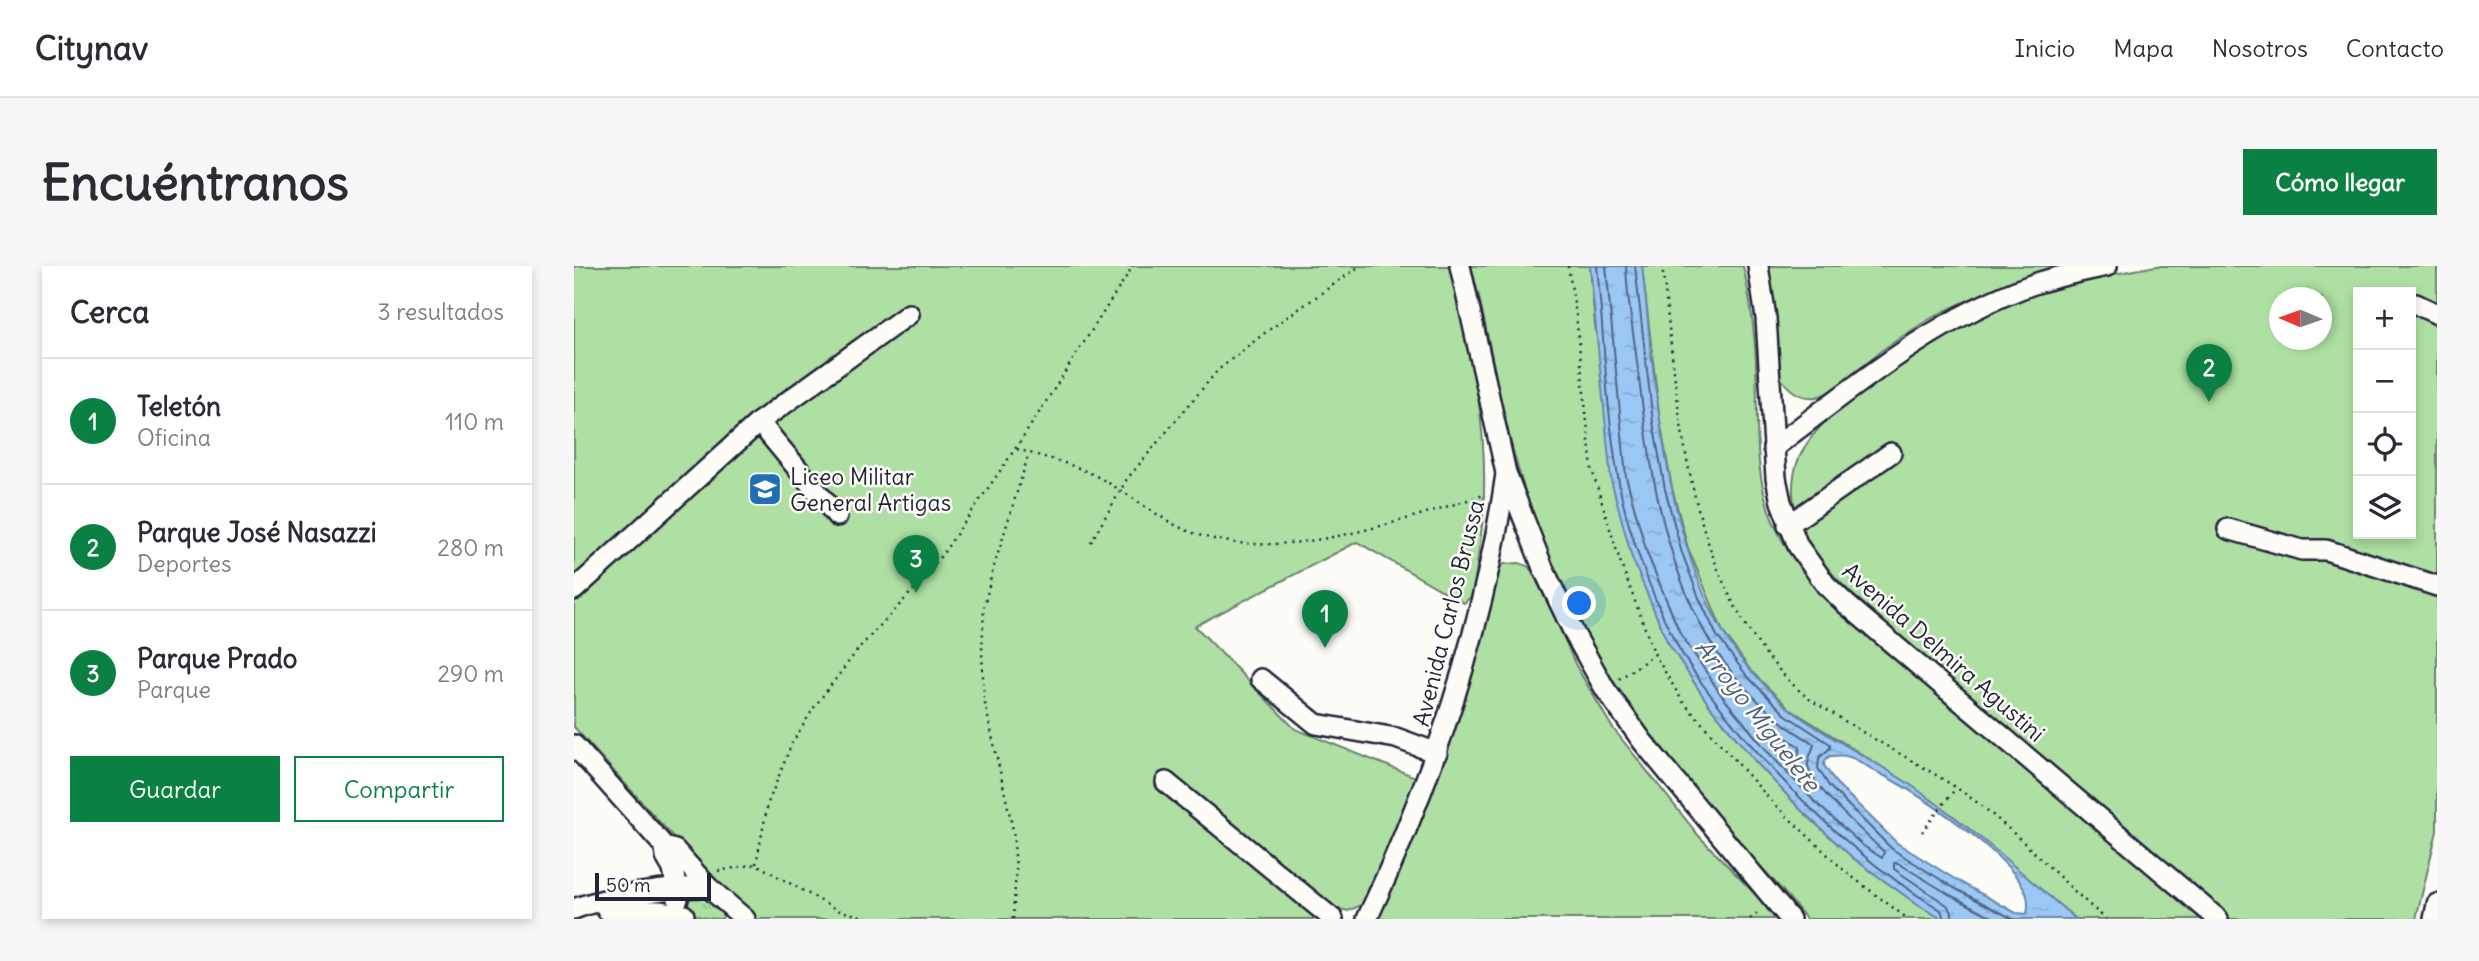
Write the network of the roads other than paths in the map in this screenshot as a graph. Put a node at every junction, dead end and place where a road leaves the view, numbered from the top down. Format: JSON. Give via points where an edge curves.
{"nodes":[{"id":1,"x":1461,"y":266,"type":"edge"},
{"id":2,"x":1758,"y":266,"type":"edge"},
{"id":3,"x":2107,"y":266,"type":"edge"},
{"id":4,"x":2416,"y":304,"type":"dead end"},
{"id":5,"x":909,"y":314,"type":"dead end"},
{"id":6,"x":2437,"y":314,"type":"edge"},
{"id":7,"x":759,"y":422,"type":"junction"},
{"id":8,"x":1773,"y":448,"type":"junction"},
{"id":9,"x":1891,"y":453,"type":"dead end"},
{"id":10,"x":1505,"y":481,"type":"junction"},
{"id":11,"x":837,"y":516,"type":"dead end"},
{"id":12,"x":1788,"y":525,"type":"junction"},
{"id":13,"x":2228,"y":529,"type":"dead end"},
{"id":14,"x":2437,"y":586,"type":"edge"},
{"id":15,"x":574,"y":590,"type":"edge"},
{"id":16,"x":1261,"y":679,"type":"dead end"},
{"id":17,"x":574,"y":745,"type":"edge"},
{"id":18,"x":1437,"y":753,"type":"junction"},
{"id":19,"x":1166,"y":782,"type":"dead end"},
{"id":20,"x":665,"y":846,"type":"junction"},
{"id":21,"x":703,"y":881,"type":"junction"},
{"id":22,"x":676,"y":889,"type":"junction"},
{"id":23,"x":2437,"y":904,"type":"edge"},
{"id":24,"x":636,"y":908,"type":"edge"},
{"id":25,"x":574,"y":909,"type":"edge"},
{"id":26,"x":737,"y":916,"type":"edge"},
{"id":27,"x":688,"y":917,"type":"edge"},
{"id":28,"x":1333,"y":919,"type":"edge"},
{"id":29,"x":1367,"y":919,"type":"edge"},
{"id":30,"x":1790,"y":919,"type":"edge"},
{"id":31,"x":2218,"y":919,"type":"edge"},
{"id":32,"x":2434,"y":919,"type":"edge"}],
"edges":[{"from":1,"to":10,"type":"street"},
{"from":2,"to":8,"type":"street","name":"Avenida Delmira Agustini","via":[[1766,318]]},
{"from":3,"to":8,"type":"street","via":[[2034,284],[1961,317],[1890,358]]},
{"from":4,"to":6,"type":"street"},
{"from":5,"to":7,"type":"street"},
{"from":7,"to":11,"type":"street"},
{"from":7,"to":15,"type":"street"},
{"from":8,"to":12,"type":"street","name":"Avenida Delmira Agustini"},
{"from":9,"to":12,"type":"street"},
{"from":10,"to":18,"type":"street","name":"Avenida Carlos Brussa","via":[[1475,624]]},
{"from":10,"to":30,"type":"street","via":[[1574,635],[1605,688],[1643,742]]},
{"from":12,"to":31,"type":"street","name":"Avenida Delmira Agustini","via":[[1810,564],[1846,604]]},
{"from":13,"to":14,"type":"street","via":[[2302,551],[2326,550]]},
{"from":16,"to":18,"type":"street","via":[[1316,724],[1396,738]]},
{"from":17,"to":20,"type":"street"},
{"from":18,"to":29,"type":"street","name":"Avenida Carlos Brussa"},
{"from":19,"to":28,"type":"street"},
{"from":20,"to":21,"type":"street","via":[[675,850]]},
{"from":20,"to":22,"type":"street"},
{"from":21,"to":22,"type":"street"},
{"from":21,"to":26,"type":"street"},
{"from":22,"to":24,"type":"street"},
{"from":22,"to":27,"type":"street"},
{"from":23,"to":32,"type":"street"},
{"from":24,"to":25,"type":"street","via":[[597,902]]},
{"from":24,"to":27,"type":"street"}]}
